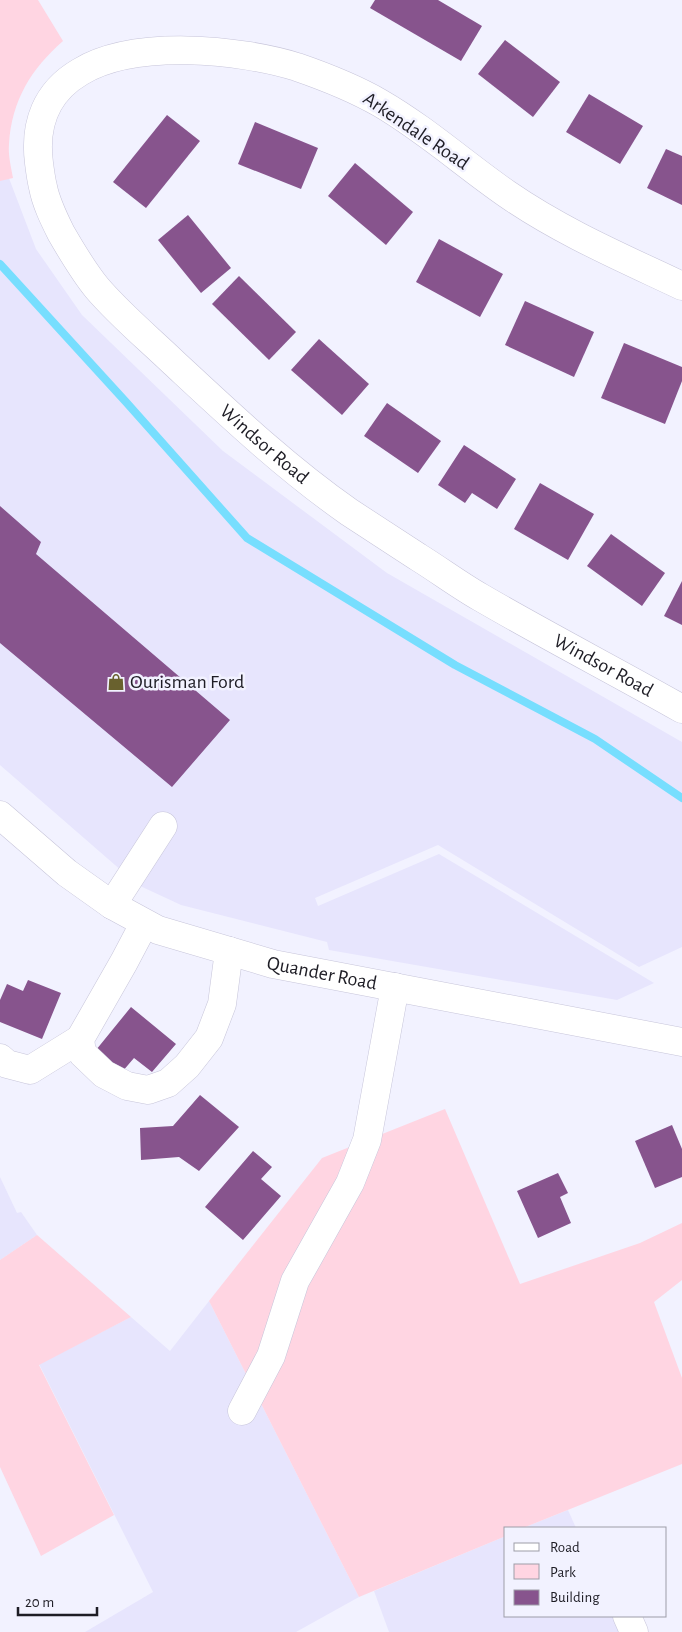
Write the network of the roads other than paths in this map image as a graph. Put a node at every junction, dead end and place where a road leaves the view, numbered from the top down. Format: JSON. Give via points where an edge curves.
{"nodes":[{"id":1,"x":97,"y":63,"type":"joint"},
{"id":2,"x":682,"y":286,"type":"edge"},
{"id":3,"x":682,"y":709,"type":"edge"},
{"id":4,"x":0,"y":815,"type":"edge"},
{"id":5,"x":162,"y":826,"type":"dead end"},
{"id":6,"x":112,"y":905,"type":"junction"},
{"id":7,"x":144,"y":924,"type":"junction"},
{"id":8,"x":229,"y":951,"type":"junction"},
{"id":9,"x":396,"y":987,"type":"junction"},
{"id":10,"x":80,"y":1039,"type":"junction"},
{"id":11,"x":682,"y":1042,"type":"edge"},
{"id":12,"x":0,"y":1058,"type":"edge"},
{"id":13,"x":242,"y":1411,"type":"dead end"},
{"id":14,"x":627,"y":1617,"type":"edge"},
{"id":15,"x":634,"y":1632,"type":"edge"}],
"edges":[{"from":1,"to":2,"type":"street","name":"Arkendale Road","via":[[125,55],[218,52],[257,57],[338,81],[379,102],[510,196],[582,239]]},
{"from":1,"to":3,"type":"street","name":"Windsor Road","via":[[59,87],[47,105],[39,128],[37,149],[43,188],[54,219],[95,286],[226,412],[347,510],[478,596]]},
{"from":4,"to":6,"type":"street","name":"Quander Road"},
{"from":5,"to":6,"type":"street"},
{"from":6,"to":7,"type":"street","name":"Quander Road"},
{"from":7,"to":8,"type":"street","name":"Quander Road"},
{"from":7,"to":10,"type":"street"},
{"from":8,"to":9,"type":"street","name":"Quander Road","via":[[273,964]]},
{"from":8,"to":10,"type":"street","via":[[222,1004],[209,1038],[187,1066],[168,1083],[148,1090],[127,1086],[104,1074],[82,1053]]},
{"from":9,"to":11,"type":"street","name":"Quander Road"},
{"from":9,"to":13,"type":"street","via":[[368,1140],[350,1183],[295,1281],[271,1356]]},
{"from":10,"to":12,"type":"street","via":[[30,1070],[6,1064]]},
{"from":14,"to":15,"type":"street"}]}
